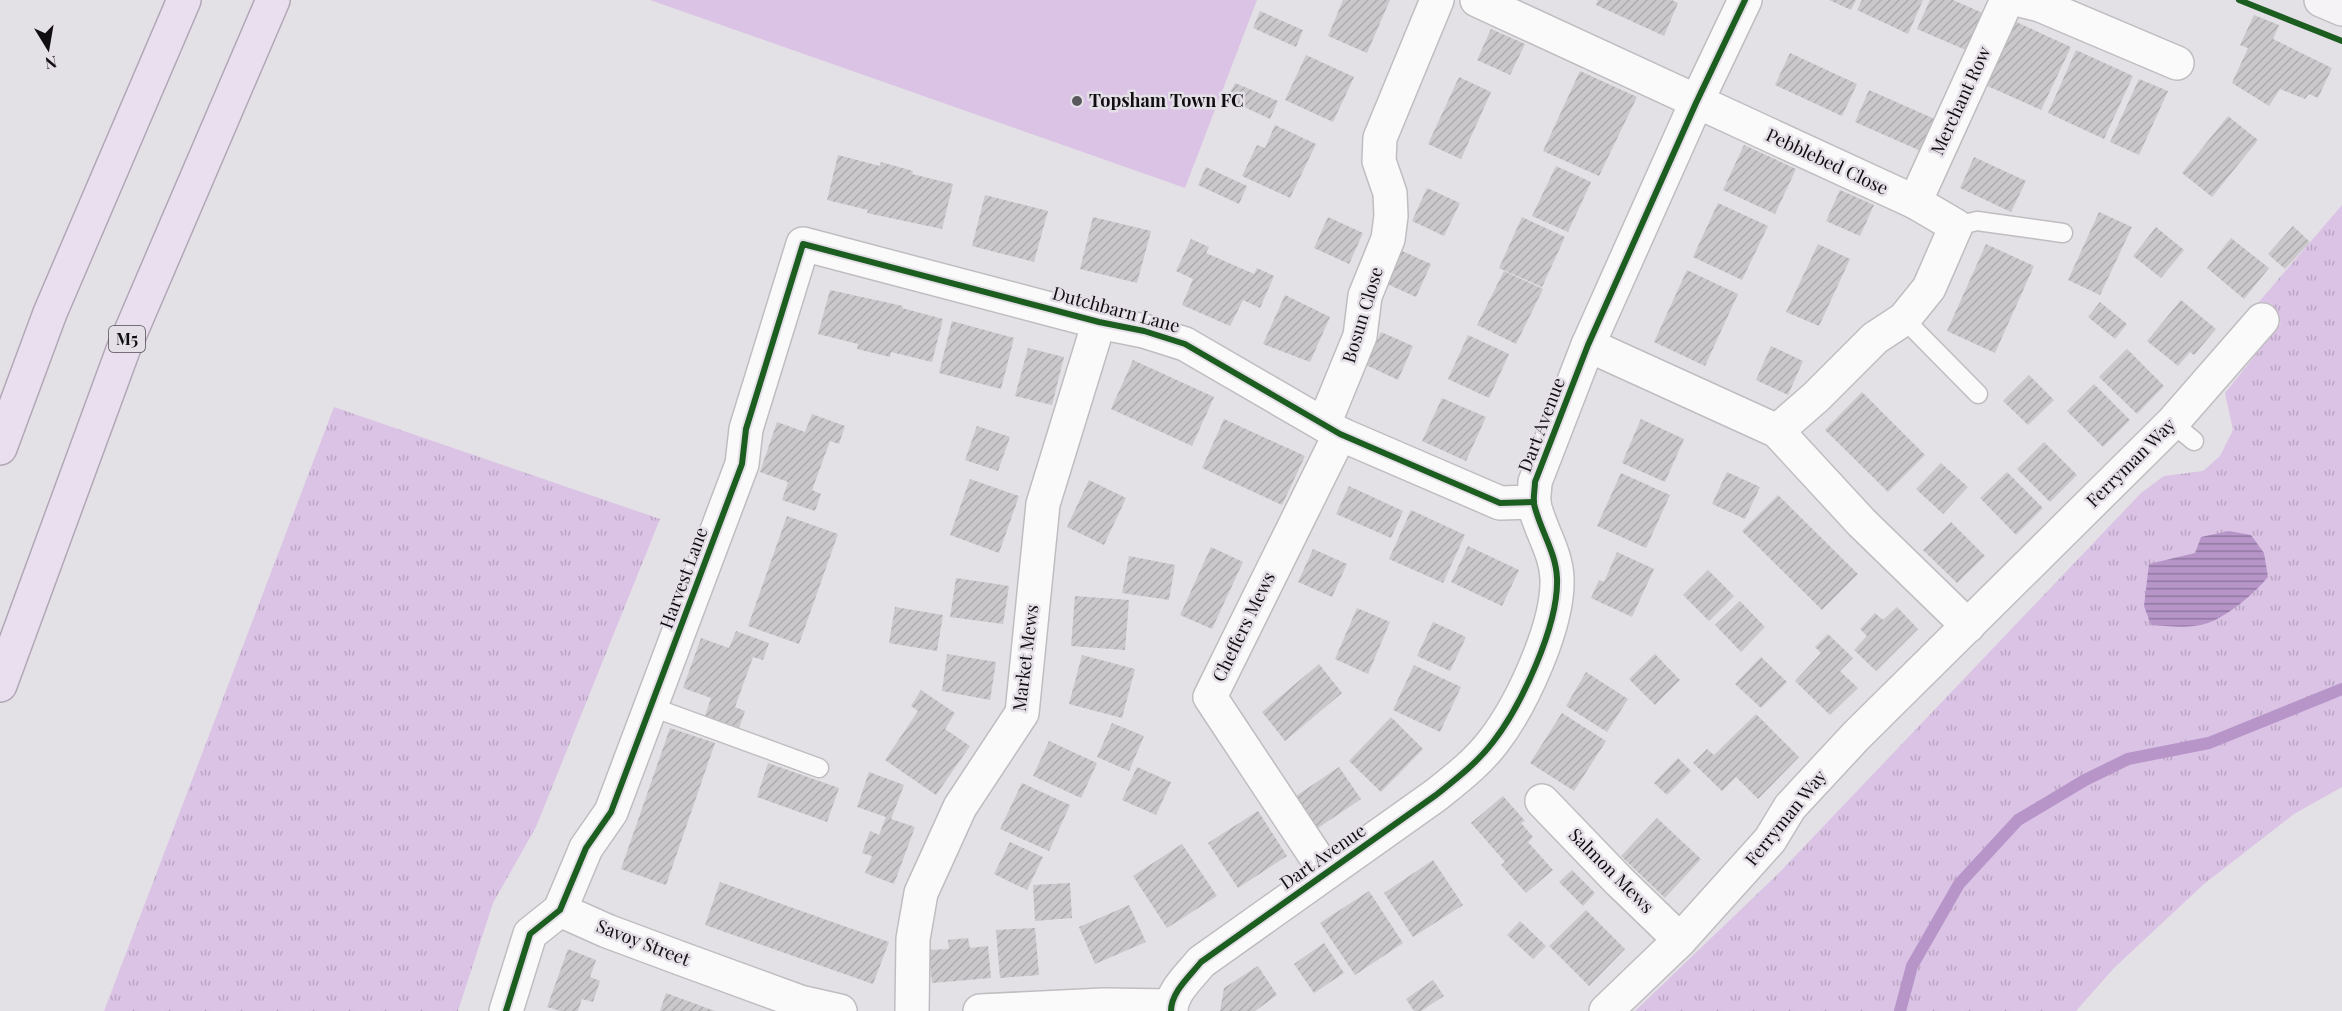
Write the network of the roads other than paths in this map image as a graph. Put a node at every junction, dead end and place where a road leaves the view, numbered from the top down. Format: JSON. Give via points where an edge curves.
{"nodes":[{"id":1,"x":184,"y":0,"type":"edge"},
{"id":2,"x":273,"y":0,"type":"edge"},
{"id":3,"x":1437,"y":0,"type":"edge"},
{"id":4,"x":1745,"y":0,"type":"edge"},
{"id":5,"x":2007,"y":0,"type":"edge"},
{"id":6,"x":2020,"y":0,"type":"edge"},
{"id":7,"x":2321,"y":0,"type":"edge"},
{"id":8,"x":1484,"y":1,"type":"edge"},
{"id":9,"x":2342,"y":9,"type":"edge"},
{"id":10,"x":2177,"y":63,"type":"dead end"},
{"id":11,"x":1696,"y":103,"type":"junction"},
{"id":12,"x":1915,"y":202,"type":"junction"},
{"id":13,"x":1956,"y":226,"type":"junction"},
{"id":14,"x":2063,"y":232,"type":"dead end"},
{"id":15,"x":803,"y":244,"type":"joint"},
{"id":16,"x":1904,"y":319,"type":"junction"},
{"id":17,"x":2262,"y":320,"type":"dead end"},
{"id":18,"x":1099,"y":322,"type":"junction"},
{"id":19,"x":1588,"y":345,"type":"junction"},
{"id":20,"x":1978,"y":394,"type":"dead end"},
{"id":21,"x":1332,"y":429,"type":"junction"},
{"id":22,"x":1777,"y":431,"type":"junction"},
{"id":23,"x":0,"y":448,"type":"edge"},
{"id":24,"x":1534,"y":502,"type":"junction"},
{"id":25,"x":1968,"y":626,"type":"junction"},
{"id":26,"x":0,"y":685,"type":"edge"},
{"id":27,"x":652,"y":707,"type":"junction"},
{"id":28,"x":819,"y":768,"type":"dead end"},
{"id":29,"x":1542,"y":801,"type":"dead end"},
{"id":30,"x":1326,"y":872,"type":"junction"},
{"id":31,"x":560,"y":910,"type":"junction"},
{"id":32,"x":1680,"y":940,"type":"junction"},
{"id":33,"x":1171,"y":1008,"type":"edge"},
{"id":34,"x":506,"y":1011,"type":"edge"},
{"id":35,"x":840,"y":1011,"type":"edge"},
{"id":36,"x":912,"y":1011,"type":"edge"},
{"id":37,"x":980,"y":1011,"type":"edge"},
{"id":38,"x":1606,"y":1011,"type":"edge"}],
"edges":[{"from":1,"to":23,"type":"highway","via":[[50,314]]},
{"from":2,"to":26,"type":"highway","number":"M5","via":[[123,350]]},
{"from":3,"to":21,"type":"street","name":"Bosun Close","via":[[1380,138],[1379,161],[1390,193],[1392,216],[1388,239],[1365,296],[1360,336]]},
{"from":4,"to":11,"type":"street","name":"Dart Avenue"},
{"from":5,"to":12,"type":"street","name":"Merchant Row"},
{"from":6,"to":10,"type":"street"},
{"from":7,"to":9,"type":"street"},
{"from":8,"to":11,"type":"street"},
{"from":11,"to":12,"type":"street","name":"Pebblebed Close"},
{"from":11,"to":19,"type":"street","name":"Dart Avenue"},
{"from":12,"to":13,"type":"street","name":"Pebblebed Close"},
{"from":13,"to":14,"type":"lane","via":[[1977,221]]},
{"from":13,"to":16,"type":"street","via":[[1929,288]]},
{"from":15,"to":18,"type":"street","name":"Dutchbarn Lane"},
{"from":15,"to":27,"type":"street","name":"Harvest Lane","via":[[746,429],[742,464]]},
{"from":16,"to":20,"type":"lane"},
{"from":16,"to":22,"type":"street","via":[[1875,338]]},
{"from":17,"to":25,"type":"street","name":"Ferryman Way","via":[[2183,432]]},
{"from":18,"to":21,"type":"street","name":"Dutchbarn Lane","via":[[1185,344]]},
{"from":18,"to":36,"type":"street","name":"Market Mews","via":[[1043,504],[1022,713],[960,807],[921,893],[913,939]]},
{"from":19,"to":22,"type":"street"},
{"from":19,"to":24,"type":"street","name":"Dart Avenue","via":[[1535,482]]},
{"from":21,"to":24,"type":"street","name":"Dutchbarn Lane","via":[[1500,503]]},
{"from":21,"to":30,"type":"street","name":"Cheffers Mews","via":[[1210,697]]},
{"from":22,"to":25,"type":"street","via":[[1862,523]]},
{"from":24,"to":30,"type":"street","name":"Dart Avenue","via":[[1551,549],[1557,577],[1556,598],[1538,664],[1522,694],[1493,742],[1468,769]]},
{"from":25,"to":32,"type":"street","name":"Ferryman Way","via":[[1797,800],[1770,840]]},
{"from":27,"to":28,"type":"lane"},
{"from":27,"to":31,"type":"street","name":"Harvest Lane","via":[[611,812],[586,848]]},
{"from":29,"to":32,"type":"street","name":"Salmon Mews"},
{"from":30,"to":33,"type":"street","name":"Dart Avenue","via":[[1201,962],[1180,987]]},
{"from":31,"to":34,"type":"street","via":[[530,934]]},
{"from":31,"to":35,"type":"street","name":"Savoy Street","via":[[800,1002]]},
{"from":32,"to":38,"type":"street","name":"Ferryman Way"},
{"from":33,"to":37,"type":"street","via":[[1103,1005]]}]}
